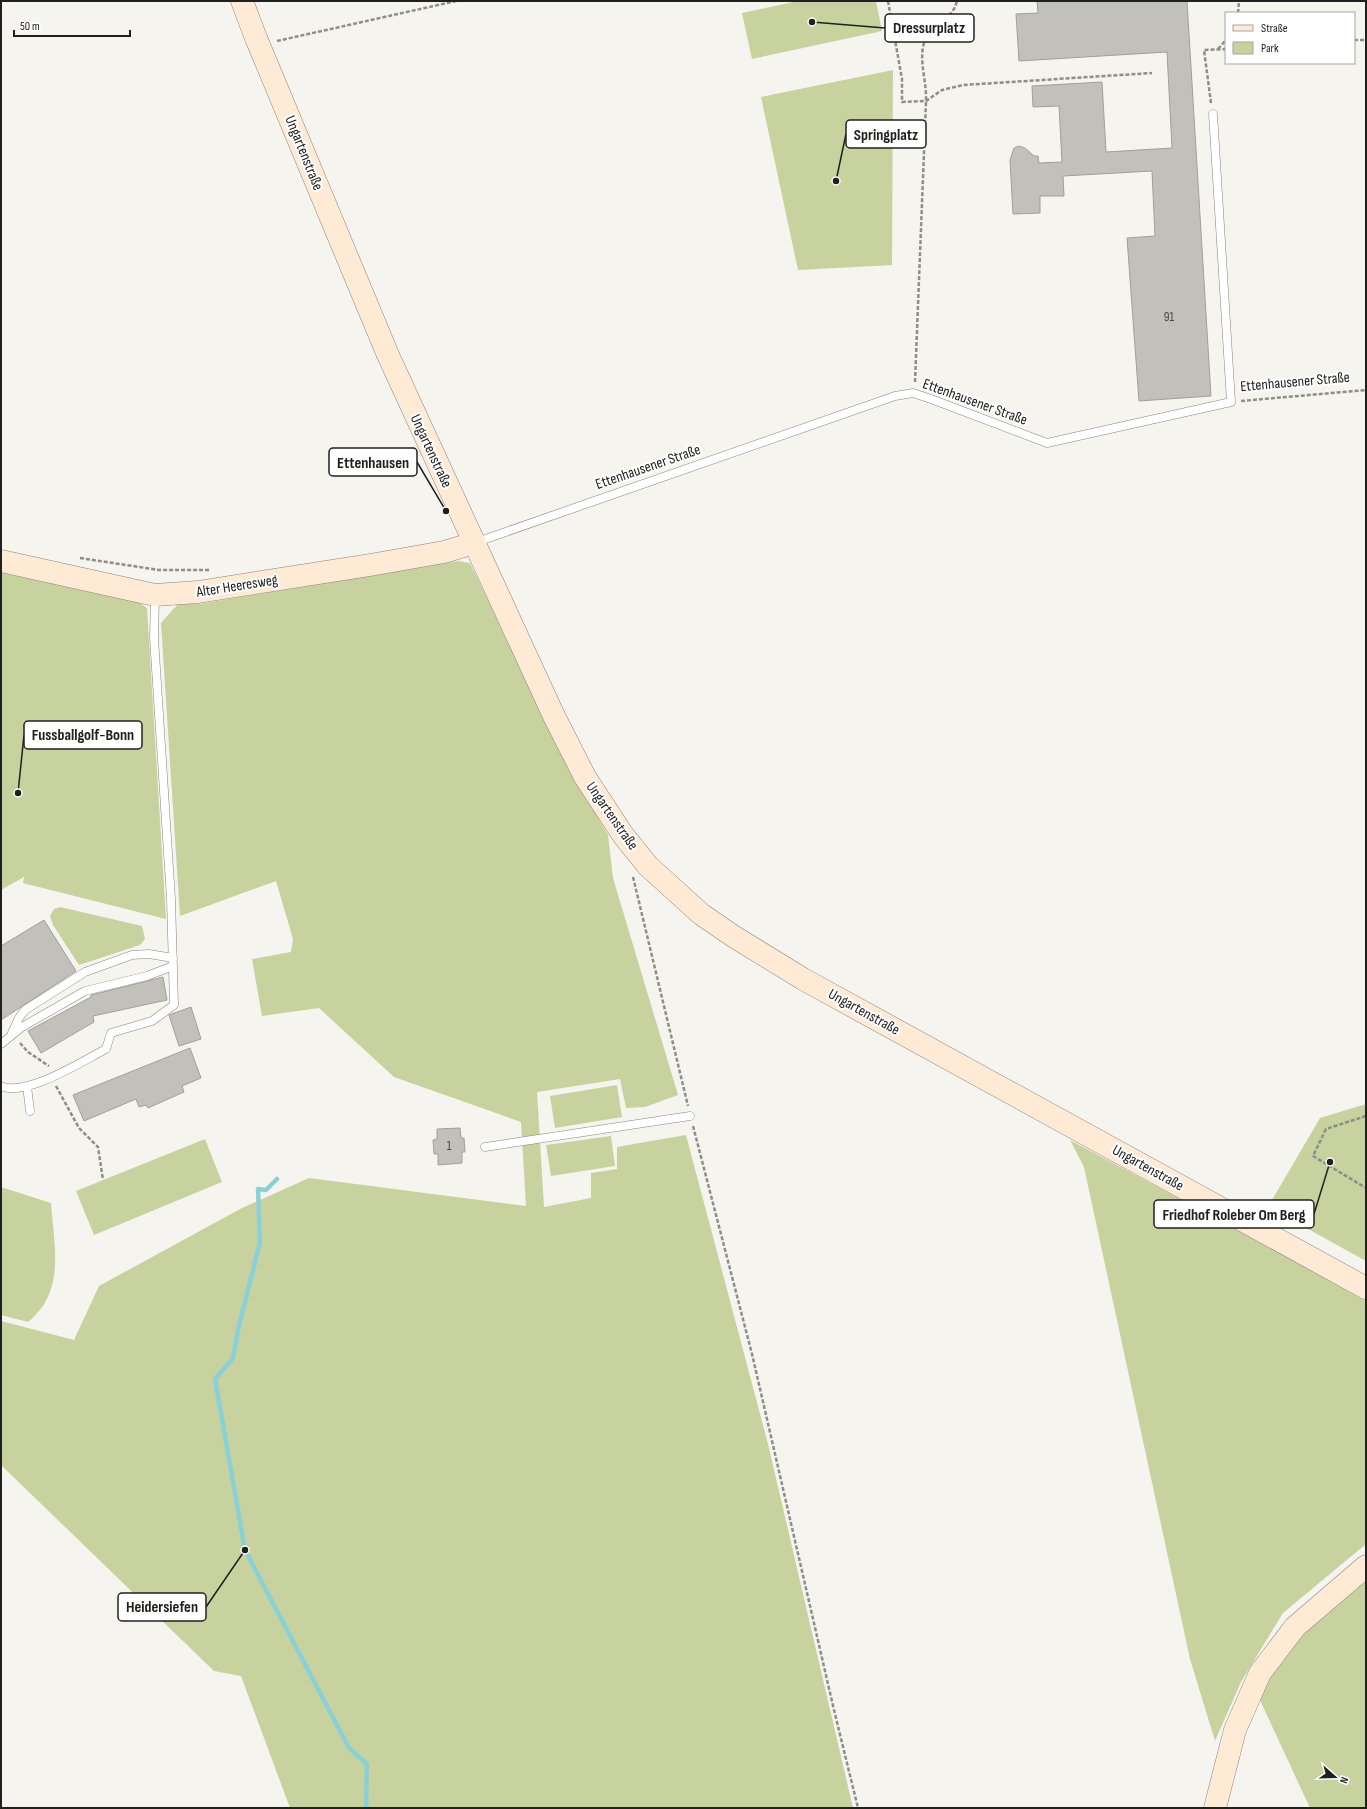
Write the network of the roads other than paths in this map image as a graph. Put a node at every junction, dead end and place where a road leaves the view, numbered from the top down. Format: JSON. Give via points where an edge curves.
{"nodes":[{"id":1,"x":242,"y":1,"type":"edge"},
{"id":2,"x":1213,"y":114,"type":"road end"},
{"id":3,"x":474,"y":544,"type":"junction"},
{"id":4,"x":1,"y":561,"type":"edge"},
{"id":5,"x":155,"y":595,"type":"junction"},
{"id":6,"x":173,"y":962,"type":"junction"},
{"id":7,"x":12,"y":1034,"type":"junction"},
{"id":8,"x":1,"y":1044,"type":"edge"},
{"id":9,"x":1,"y":1086,"type":"edge"},
{"id":10,"x":27,"y":1086,"type":"junction"},
{"id":11,"x":30,"y":1111,"type":"dead end"},
{"id":12,"x":690,"y":1116,"type":"road end"},
{"id":13,"x":485,"y":1147,"type":"dead end"},
{"id":14,"x":1366,"y":1288,"type":"edge"},
{"id":15,"x":1366,"y":1566,"type":"edge"},
{"id":16,"x":1215,"y":1808,"type":"edge"}],
"edges":[{"from":1,"to":3,"type":"street","name":"Ungartenstraße","via":[[388,355]]},
{"from":2,"to":3,"type":"lane","name":"Ettenhausener Straße","via":[[1231,402],[1047,443],[913,393],[895,396]]},
{"from":3,"to":5,"type":"street","name":"Alter Heeresweg","via":[[444,552],[362,566],[198,592]]},
{"from":3,"to":14,"type":"street","name":"Ungartenstraße","via":[[585,777],[623,836],[648,866],[701,914],[803,979]]},
{"from":4,"to":5,"type":"street","name":"Alter Heeresweg"},
{"from":5,"to":6,"type":"lane","via":[[154,638]]},
{"from":6,"to":7,"type":"lane","via":[[146,976],[85,991]]},
{"from":6,"to":7,"type":"lane","via":[[149,954],[132,955],[84,972],[25,1010]]},
{"from":6,"to":10,"type":"lane","via":[[174,1005],[152,1020],[111,1033],[106,1049],[52,1078]]},
{"from":7,"to":8,"type":"lane"},
{"from":9,"to":10,"type":"lane"},
{"from":10,"to":11,"type":"lane"},
{"from":12,"to":13,"type":"lane"},
{"from":15,"to":16,"type":"street","via":[[1295,1627],[1260,1673],[1236,1730]]}]}
